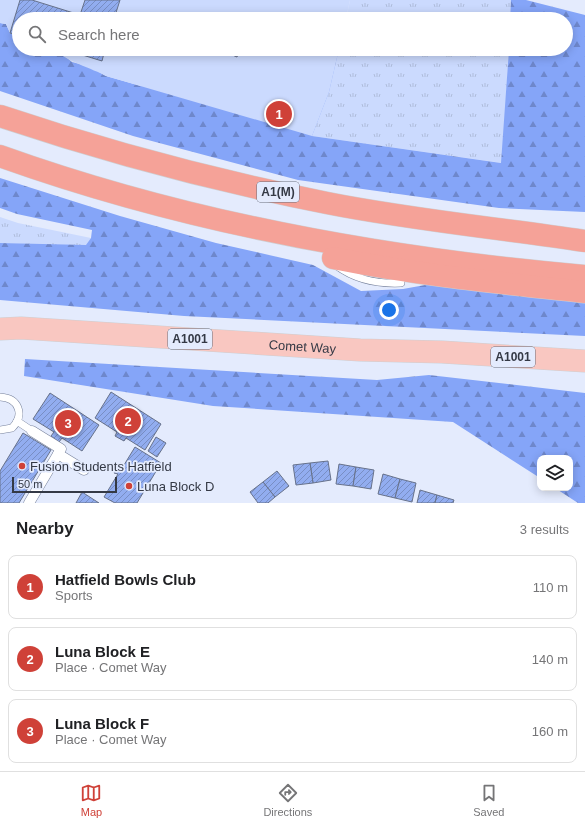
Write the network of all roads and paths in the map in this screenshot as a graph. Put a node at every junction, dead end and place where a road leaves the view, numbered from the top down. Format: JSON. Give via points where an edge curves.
{"nodes":[{"id":1,"x":0,"y":116,"type":"edge"},
{"id":2,"x":0,"y":156,"type":"edge"},
{"id":3,"x":101,"y":190,"type":"junction"},
{"id":4,"x":585,"y":239,"type":"edge"},
{"id":5,"x":322,"y":256,"type":"junction"},
{"id":6,"x":585,"y":276,"type":"edge"},
{"id":7,"x":400,"y":283,"type":"dead end"},
{"id":8,"x":585,"y":292,"type":"edge"},
{"id":9,"x":7,"y":327,"type":"edge"},
{"id":10,"x":585,"y":361,"type":"edge"},
{"id":11,"x":0,"y":397,"type":"edge"},
{"id":12,"x":17,"y":421,"type":"junction"},
{"id":13,"x":0,"y":430,"type":"edge"},
{"id":14,"x":32,"y":430,"type":"joint"},
{"id":15,"x":58,"y":454,"type":"junction"},
{"id":16,"x":84,"y":470,"type":"dead end"},
{"id":17,"x":29,"y":503,"type":"edge"}],
"edges":[{"from":1,"to":4,"type":"highway","number":"A1(M)","via":[[206,176],[328,203],[447,223]]},
{"from":2,"to":3,"type":"highway"},
{"from":3,"to":5,"type":"highway","via":[[143,211]]},
{"from":3,"to":6,"type":"highway","via":[[236,223],[348,246]]},
{"from":5,"to":7,"type":"lane","via":[[348,273],[363,279],[386,284]]},
{"from":5,"to":8,"type":"highway","via":[[377,267],[471,280]]},
{"from":9,"to":10,"type":"main road","name":"Comet Way","number":"A1001","via":[[360,350],[442,352]]},
{"from":11,"to":12,"type":"lane","via":[[17,404]]},
{"from":12,"to":13,"type":"lane","via":[[12,428]]},
{"from":12,"to":14,"type":"lane"},
{"from":14,"to":15,"type":"street","via":[[61,449]]},
{"from":15,"to":16,"type":"street"},
{"from":15,"to":17,"type":"street"}]}
